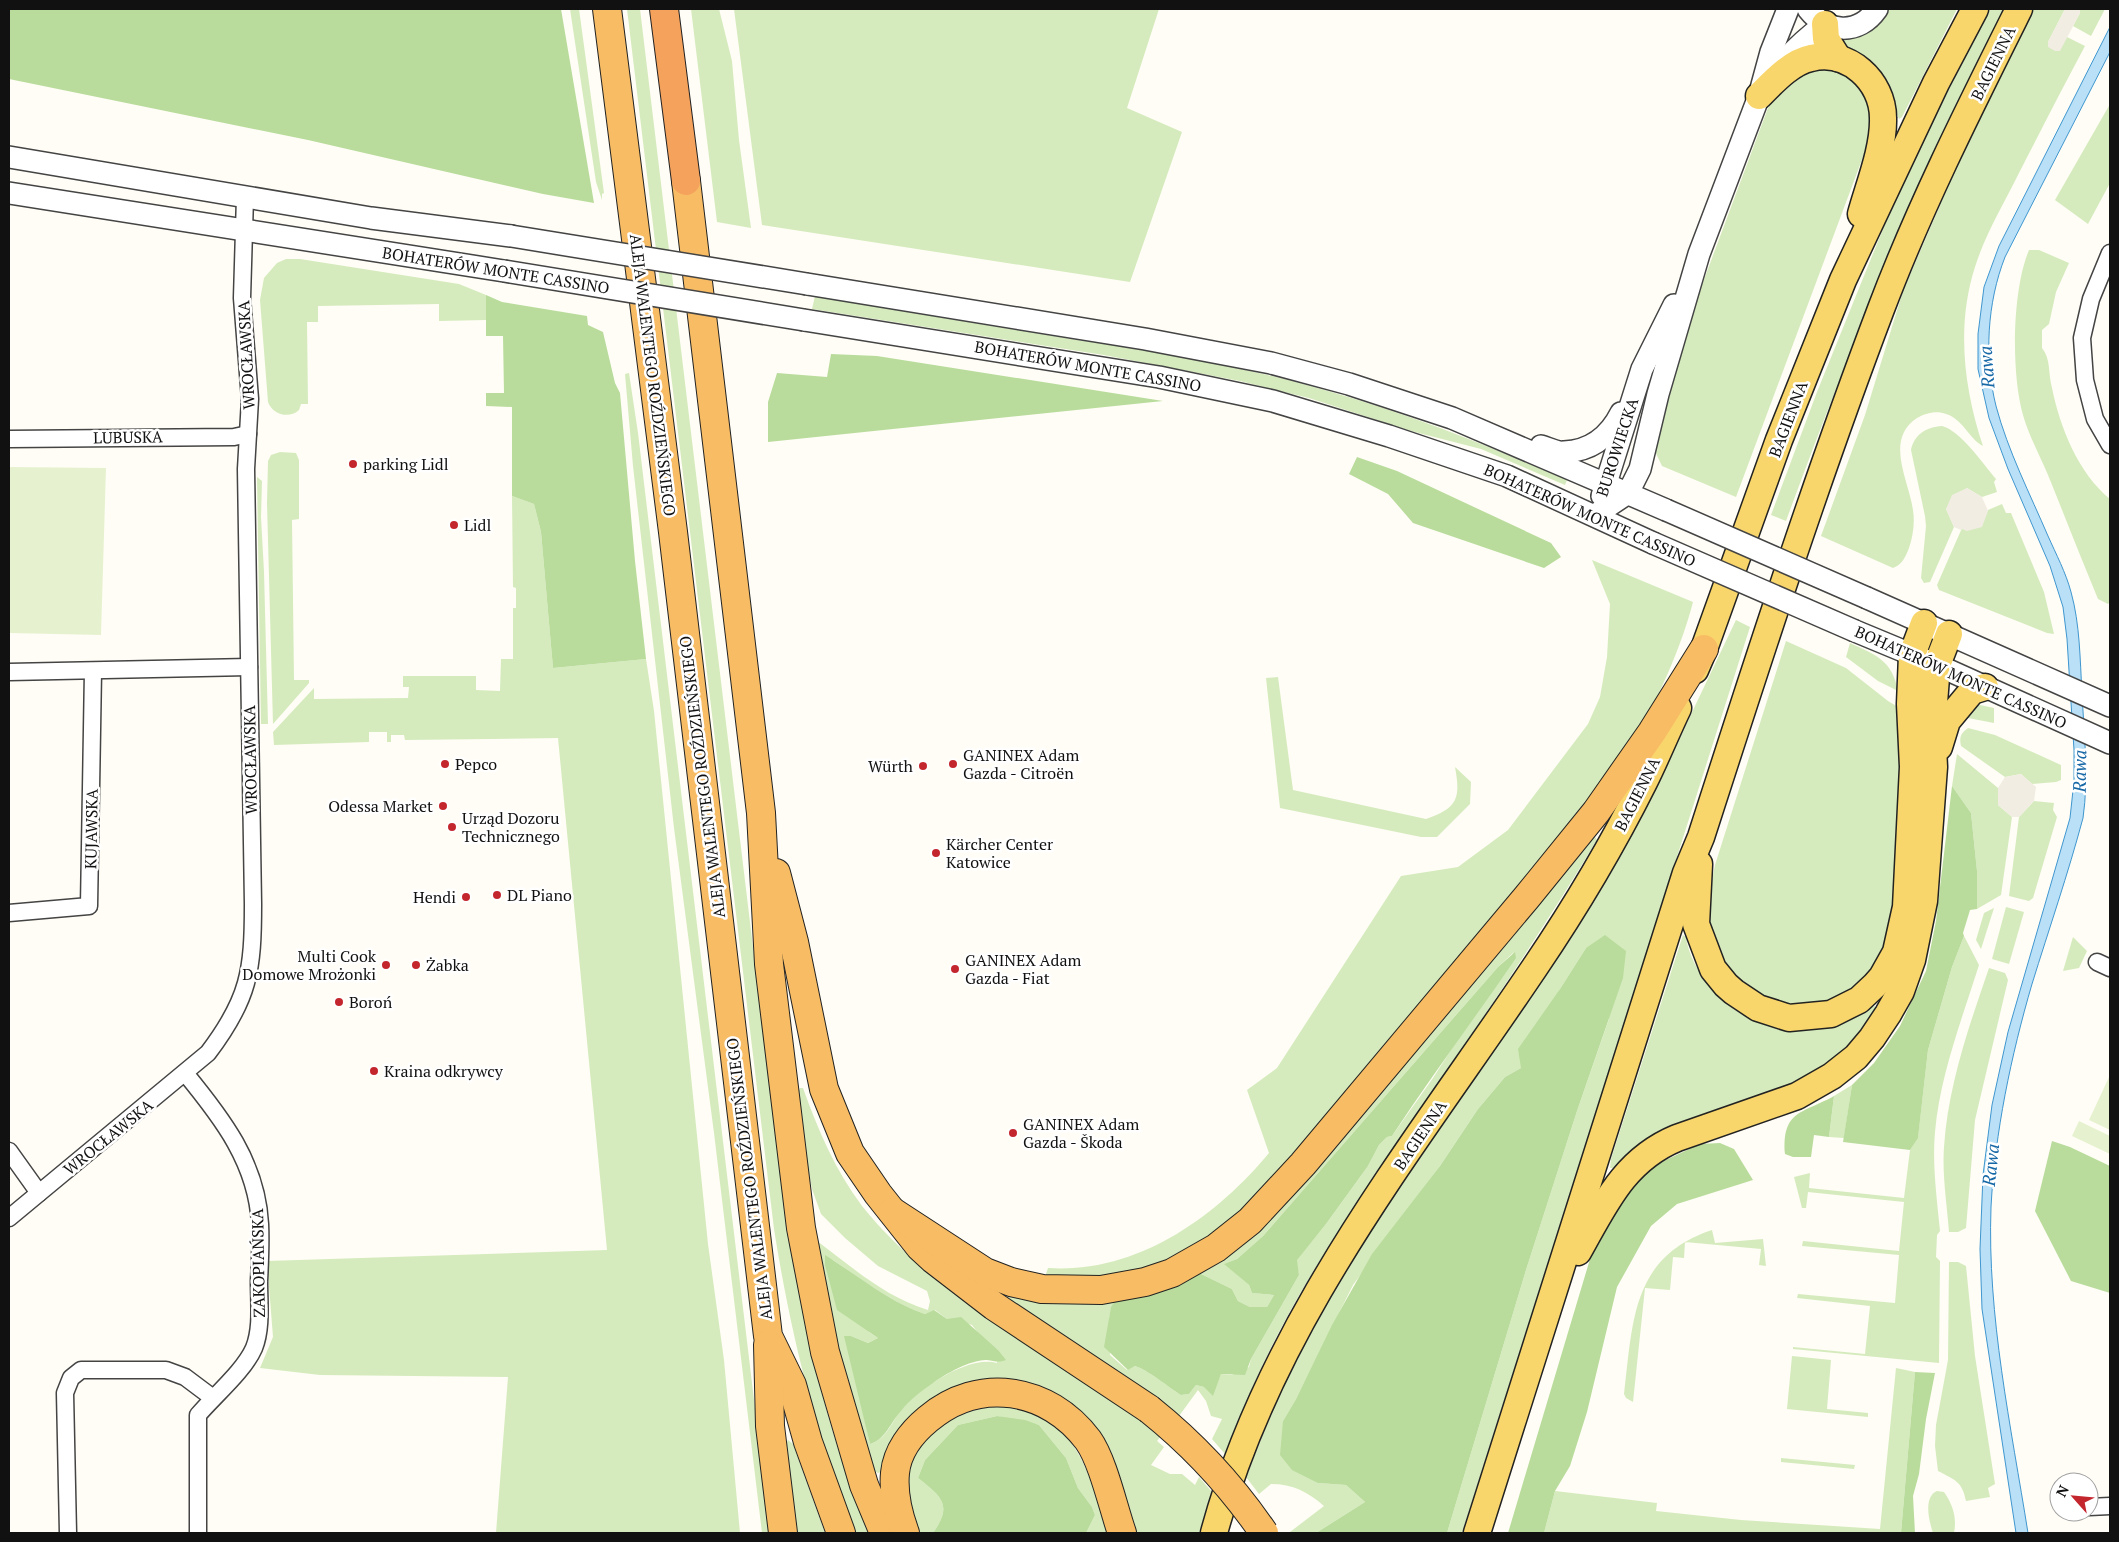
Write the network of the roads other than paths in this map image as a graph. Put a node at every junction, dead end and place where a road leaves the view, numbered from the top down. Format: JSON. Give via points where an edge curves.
{"nodes":[{"id":1,"x":607,"y":9,"type":"edge"},
{"id":2,"x":664,"y":9,"type":"edge"},
{"id":3,"x":1788,"y":9,"type":"edge"},
{"id":4,"x":1876,"y":9,"type":"edge"},
{"id":5,"x":1975,"y":9,"type":"edge"},
{"id":6,"x":2019,"y":9,"type":"edge"},
{"id":7,"x":1816,"y":17,"type":"edge"},
{"id":8,"x":1838,"y":58,"type":"junction"},
{"id":9,"x":1759,"y":96,"type":"junction"},
{"id":10,"x":9,"y":157,"type":"edge"},
{"id":11,"x":9,"y":193,"type":"edge"},
{"id":12,"x":245,"y":197,"type":"junction"},
{"id":13,"x":243,"y":229,"type":"junction"},
{"id":14,"x":2110,"y":253,"type":"edge"},
{"id":15,"x":1699,"y":254,"type":"junction"},
{"id":16,"x":1843,"y":280,"type":"junction"},
{"id":17,"x":1642,"y":369,"type":"junction"},
{"id":18,"x":1481,"y":429,"type":"junction"},
{"id":19,"x":248,"y":434,"type":"junction"},
{"id":20,"x":9,"y":439,"type":"edge"},
{"id":21,"x":2110,"y":445,"type":"edge"},
{"id":22,"x":1640,"y":469,"type":"junction"},
{"id":23,"x":1606,"y":483,"type":"junction"},
{"id":24,"x":1628,"y":493,"type":"junction"},
{"id":25,"x":1663,"y":508,"type":"junction"},
{"id":26,"x":1595,"y":515,"type":"junction"},
{"id":27,"x":1924,"y":623,"type":"junction"},
{"id":28,"x":1948,"y":634,"type":"junction"},
{"id":29,"x":1704,"y":649,"type":"junction"},
{"id":30,"x":1912,"y":655,"type":"junction"},
{"id":31,"x":1937,"y":665,"type":"junction"},
{"id":32,"x":248,"y":667,"type":"junction"},
{"id":33,"x":94,"y":671,"type":"junction"},
{"id":34,"x":9,"y":672,"type":"edge"},
{"id":35,"x":1992,"y":690,"type":"junction"},
{"id":36,"x":2110,"y":706,"type":"edge"},
{"id":37,"x":2110,"y":743,"type":"edge"},
{"id":38,"x":1934,"y":767,"type":"junction"},
{"id":39,"x":761,"y":813,"type":"junction"},
{"id":40,"x":1701,"y":837,"type":"junction"},
{"id":41,"x":9,"y":913,"type":"edge"},
{"id":42,"x":185,"y":1073,"type":"junction"},
{"id":43,"x":9,"y":1151,"type":"edge"},
{"id":44,"x":39,"y":1194,"type":"junction"},
{"id":45,"x":892,"y":1212,"type":"junction"},
{"id":46,"x":9,"y":1218,"type":"edge"},
{"id":47,"x":1550,"y":1302,"type":"junction"},
{"id":48,"x":768,"y":1336,"type":"junction"},
{"id":49,"x":213,"y":1398,"type":"junction"},
{"id":50,"x":68,"y":1533,"type":"edge"},
{"id":51,"x":198,"y":1533,"type":"edge"},
{"id":52,"x":783,"y":1533,"type":"edge"},
{"id":53,"x":842,"y":1533,"type":"edge"},
{"id":54,"x":884,"y":1533,"type":"edge"},
{"id":55,"x":904,"y":1533,"type":"edge"},
{"id":56,"x":1122,"y":1533,"type":"edge"},
{"id":57,"x":1214,"y":1533,"type":"edge"},
{"id":58,"x":1264,"y":1533,"type":"edge"},
{"id":59,"x":1477,"y":1533,"type":"edge"}],
"edges":[{"from":1,"to":48,"type":"highway","name":"ALEJA WALENTEGO ROŹDZIEŃSKIEGO","via":[[673,532]]},
{"from":2,"to":39,"type":"highway"},
{"from":3,"to":9,"type":"street","name":"BUROWIECKA","via":[[1771,52]]},
{"from":4,"to":7,"type":"street","via":[[1859,25],[1838,28]]},
{"from":5,"to":16,"type":"main road","name":"BAGIENNA","via":[[1936,83]]},
{"from":6,"to":40,"type":"main road","name":"BAGIENNA","via":[[1962,126],[1882,307],[1786,571]]},
{"from":7,"to":8,"type":"main road"},
{"from":7,"to":9,"type":"street","name":"BUROWIECKA"},
{"from":8,"to":9,"type":"main road","via":[[1811,58],[1776,79]]},
{"from":8,"to":16,"type":"main road","via":[[1853,64],[1868,77],[1884,115],[1883,133]]},
{"from":9,"to":15,"type":"street","name":"BUROWIECKA"},
{"from":10,"to":12,"type":"street","name":"BOHATERÓW MONTE CASSINO"},
{"from":11,"to":13,"type":"street","name":"BOHATERÓW MONTE CASSINO"},
{"from":12,"to":13,"type":"street","name":"WROCŁAWSKA"},
{"from":12,"to":18,"type":"street","name":"BOHATERÓW MONTE CASSINO","bridge":true,"via":[[511,236],[1145,338],[1271,363],[1397,399]]},
{"from":13,"to":19,"type":"street","name":"WROCŁAWSKA","via":[[242,298],[250,399]]},
{"from":13,"to":26,"type":"street","name":"BOHATERÓW MONTE CASSINO","bridge":true,"via":[[1235,392],[1367,429],[1507,476]]},
{"from":14,"to":21,"type":"street","via":[[2091,299],[2082,338],[2085,380],[2095,418]]},
{"from":15,"to":17,"type":"street","name":"BUROWIECKA"},
{"from":15,"to":22,"type":"street","name":"BUROWIECKA"},
{"from":16,"to":29,"type":"main road","name":"BAGIENNA","via":[[1779,440]]},
{"from":17,"to":18,"type":"street","via":[[1613,428],[1590,446],[1563,452]]},
{"from":17,"to":23,"type":"street","name":"BUROWIECKA"},
{"from":18,"to":23,"type":"street","name":"BOHATERÓW MONTE CASSINO"},
{"from":19,"to":20,"type":"street","name":"LUBUSKA","via":[[234,437]]},
{"from":19,"to":32,"type":"street","name":"WROCŁAWSKA"},
{"from":22,"to":24,"type":"street","name":"BUROWIECKA"},
{"from":22,"to":25,"type":"street"},
{"from":23,"to":24,"type":"street","name":"BOHATERÓW MONTE CASSINO"},
{"from":23,"to":26,"type":"street","name":"BUROWIECKA"},
{"from":24,"to":25,"type":"street","name":"BOHATERÓW MONTE CASSINO"},
{"from":24,"to":26,"type":"street","name":"BUROWIECKA"},
{"from":25,"to":27,"type":"street","name":"BOHATERÓW MONTE CASSINO","bridge":true},
{"from":26,"to":30,"type":"street","name":"BOHATERÓW MONTE CASSINO","bridge":true},
{"from":27,"to":28,"type":"street","name":"BOHATERÓW MONTE CASSINO"},
{"from":27,"to":30,"type":"main road"},
{"from":28,"to":31,"type":"main road"},
{"from":28,"to":36,"type":"street","name":"BOHATERÓW MONTE CASSINO"},
{"from":29,"to":45,"type":"highway","via":[[1596,812],[1527,897],[1303,1164],[1250,1221],[1216,1248],[1172,1274],[1145,1282],[1101,1290],[1042,1289],[985,1272]]},
{"from":29,"to":57,"type":"main road","name":"BAGIENNA","via":[[1645,780],[1599,865],[1316,1294],[1262,1398]]},
{"from":30,"to":31,"type":"street","name":"BOHATERÓW MONTE CASSINO"},
{"from":30,"to":40,"type":"main road","via":[[1913,767],[1906,907],[1896,952],[1882,977],[1868,993],[1831,1014],[1788,1018],[1758,1008],[1726,985],[1713,969],[1696,924]]},
{"from":31,"to":35,"type":"street","name":"BOHATERÓW MONTE CASSINO"},
{"from":31,"to":38,"type":"main road","via":[[1932,728]]},
{"from":32,"to":33,"type":"street"},
{"from":32,"to":42,"type":"street","name":"WROCŁAWSKA","via":[[252,960],[242,996],[226,1030],[208,1054]]},
{"from":33,"to":34,"type":"street"},
{"from":33,"to":41,"type":"street","name":"KUJAWSKA","via":[[89,906]]},
{"from":35,"to":37,"type":"street","name":"BOHATERÓW MONTE CASSINO"},
{"from":35,"to":38,"type":"main road","via":[[1972,691],[1947,721]]},
{"from":38,"to":47,"type":"main road","via":[[1924,901],[1912,960],[1901,991],[1872,1038],[1845,1067],[1811,1089],[1662,1144],[1647,1155],[1609,1195]]},
{"from":39,"to":45,"type":"highway","via":[[794,942],[824,1089],[850,1153]]},
{"from":39,"to":54,"type":"highway","via":[[769,964],[796,1191],[811,1286],[839,1406],[864,1485]]},
{"from":40,"to":47,"type":"main road","name":"BAGIENNA","via":[[1686,873]]},
{"from":42,"to":44,"type":"street","name":"WROCŁAWSKA"},
{"from":42,"to":49,"type":"street","name":"ZAKOPIAŃSKA","via":[[218,1113],[246,1161],[254,1183],[260,1222],[259,1331],[254,1350]]},
{"from":43,"to":44,"type":"street"},
{"from":44,"to":46,"type":"street","name":"WROCŁAWSKA"},
{"from":45,"to":58,"type":"highway","bridge":true,"via":[[920,1247],[953,1275],[1149,1410],[1201,1455]]},
{"from":47,"to":59,"type":"main road","name":"BAGIENNA"},
{"from":48,"to":52,"type":"highway","via":[[770,1426]]},
{"from":48,"to":53,"type":"highway","name":"ALEJA WALENTEGO ROŹDZIEŃSKIEGO","via":[[792,1385],[808,1442]]},
{"from":49,"to":50,"type":"street","via":[[185,1377],[166,1370],[81,1370],[71,1378],[65,1392]]},
{"from":49,"to":51,"type":"street","name":"ZAKOPIAŃSKA","via":[[198,1415]]},
{"from":55,"to":56,"type":"highway","via":[[895,1496],[895,1480],[898,1460],[907,1441],[937,1411],[967,1396],[990,1392],[1026,1395],[1061,1412],[1075,1425],[1098,1460]]}]}
